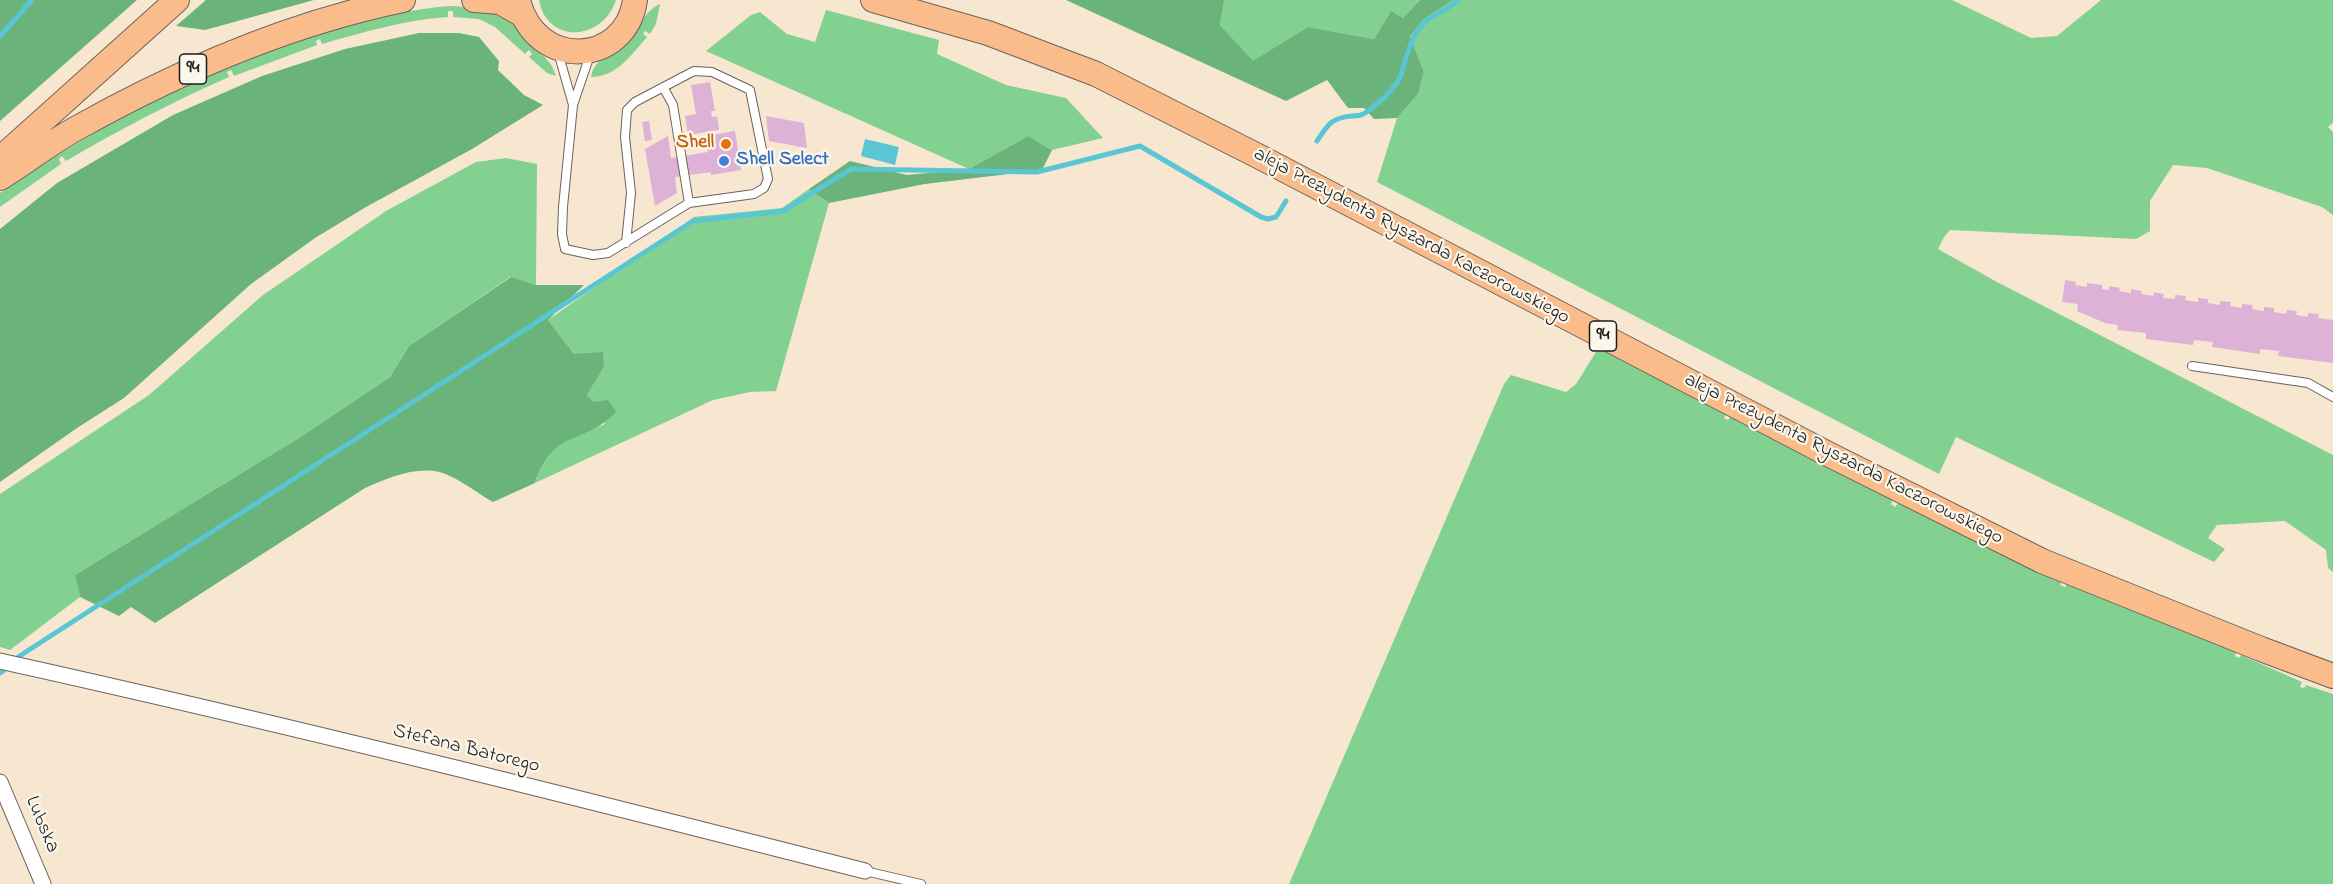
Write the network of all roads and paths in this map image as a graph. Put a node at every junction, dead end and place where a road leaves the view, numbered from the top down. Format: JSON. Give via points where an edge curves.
{"nodes":[{"id":1,"x":177,"y":0,"type":"edge"},
{"id":2,"x":403,"y":0,"type":"edge"},
{"id":3,"x":474,"y":0,"type":"edge"},
{"id":4,"x":873,"y":0,"type":"edge"},
{"id":5,"x":638,"y":2,"type":"edge"},
{"id":6,"x":520,"y":7,"type":"edge"},
{"id":7,"x":558,"y":49,"type":"junction"},
{"id":8,"x":592,"y":50,"type":"junction"},
{"id":9,"x":663,"y":87,"type":"junction"},
{"id":10,"x":573,"y":105,"type":"junction"},
{"id":11,"x":0,"y":159,"type":"edge"},
{"id":12,"x":0,"y":178,"type":"edge"},
{"id":13,"x":689,"y":203,"type":"junction"},
{"id":14,"x":626,"y":243,"type":"junction"},
{"id":15,"x":2192,"y":366,"type":"dead end"},
{"id":16,"x":2333,"y":397,"type":"edge"},
{"id":17,"x":0,"y":661,"type":"edge"},
{"id":18,"x":2333,"y":676,"type":"edge"},
{"id":19,"x":0,"y":782,"type":"edge"},
{"id":20,"x":865,"y":871,"type":"joint"},
{"id":21,"x":43,"y":884,"type":"edge"},
{"id":22,"x":921,"y":884,"type":"edge"}],
"edges":[{"from":1,"to":11,"type":"main road"},
{"from":2,"to":12,"type":"main road","number":"94","via":[[250,44],[157,85],[74,130]]},
{"from":3,"to":6,"type":"main road"},
{"from":4,"to":18,"type":"main road","name":"aleja Prezydenta Ryszarda Kaczorowskiego","number":"94","via":[[988,33],[1096,74],[2042,561]]},
{"from":5,"to":8,"type":"main road","via":[[626,26],[611,41]]},
{"from":6,"to":7,"type":"main road","via":[[530,29]]},
{"from":7,"to":8,"type":"main road"},
{"from":7,"to":10,"type":"lane"},
{"from":8,"to":10,"type":"lane"},
{"from":9,"to":13,"type":"lane","via":[[673,105]]},
{"from":9,"to":13,"type":"lane","via":[[694,70],[712,72],[750,90],[768,179],[764,188],[754,194]]},
{"from":9,"to":14,"type":"lane","via":[[627,110],[630,193]]},
{"from":10,"to":14,"type":"lane","via":[[563,207],[565,249],[599,256]]},
{"from":13,"to":14,"type":"lane"},
{"from":15,"to":16,"type":"lane","via":[[2308,384]]},
{"from":17,"to":20,"type":"street","name":"Stefana Batorego"},
{"from":19,"to":21,"type":"street","name":"Lubska"},
{"from":20,"to":22,"type":"lane","name":"Stefana Batorego"}]}
